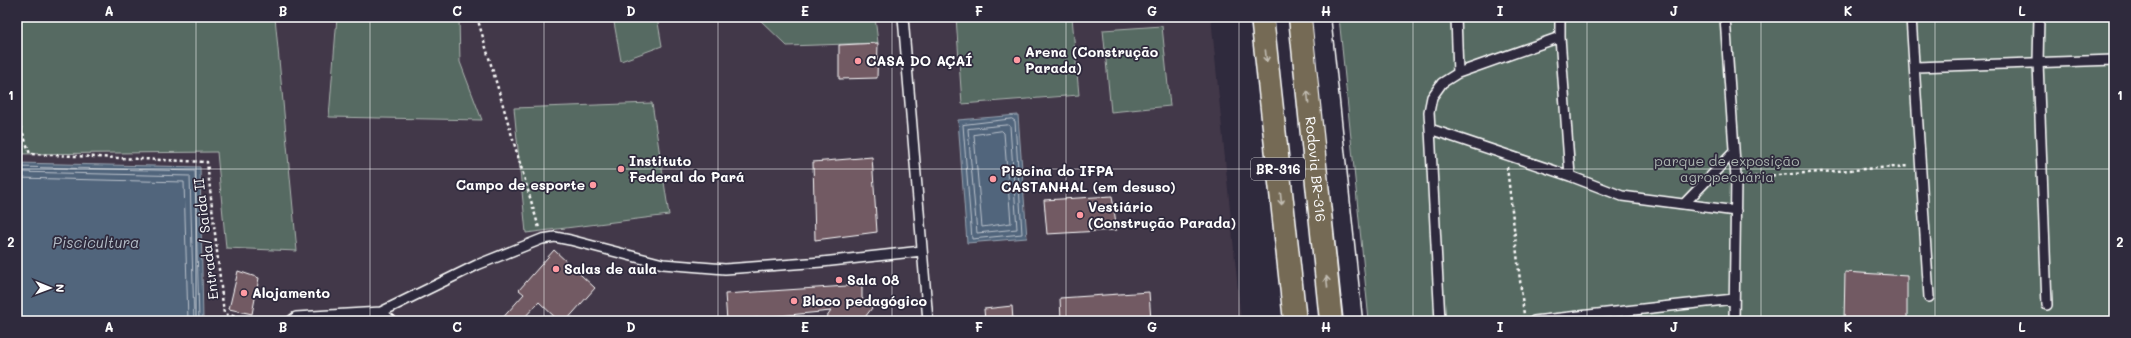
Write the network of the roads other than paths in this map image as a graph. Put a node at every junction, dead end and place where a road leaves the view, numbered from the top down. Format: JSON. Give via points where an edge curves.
{"nodes":[{"id":1,"x":903,"y":17,"type":"edge"},
{"id":2,"x":1262,"y":17,"type":"edge"},
{"id":3,"x":1300,"y":17,"type":"edge"},
{"id":4,"x":1321,"y":17,"type":"edge"},
{"id":5,"x":1456,"y":17,"type":"edge"},
{"id":6,"x":1560,"y":17,"type":"edge"},
{"id":7,"x":1725,"y":17,"type":"edge"},
{"id":8,"x":1911,"y":17,"type":"edge"},
{"id":9,"x":2039,"y":17,"type":"edge"},
{"id":10,"x":1560,"y":37,"type":"junction"},
{"id":11,"x":2114,"y":60,"type":"edge"},
{"id":12,"x":2038,"y":62,"type":"junction"},
{"id":13,"x":1916,"y":67,"type":"junction"},
{"id":14,"x":1458,"y":73,"type":"junction"},
{"id":15,"x":1430,"y":129,"type":"junction"},
{"id":16,"x":1734,"y":152,"type":"junction"},
{"id":17,"x":1570,"y":176,"type":"junction"},
{"id":18,"x":1684,"y":204,"type":"junction"},
{"id":19,"x":1736,"y":211,"type":"junction"},
{"id":20,"x":922,"y":251,"type":"junction"},
{"id":21,"x":1929,"y":297,"type":"dead end"},
{"id":22,"x":1734,"y":299,"type":"junction"},
{"id":23,"x":2047,"y":305,"type":"dead end"},
{"id":24,"x":381,"y":312,"type":"junction"},
{"id":25,"x":291,"y":321,"type":"edge"},
{"id":26,"x":392,"y":321,"type":"edge"},
{"id":27,"x":928,"y":321,"type":"edge"},
{"id":28,"x":1295,"y":321,"type":"edge"},
{"id":29,"x":1331,"y":321,"type":"edge"},
{"id":30,"x":1353,"y":321,"type":"edge"},
{"id":31,"x":1440,"y":321,"type":"edge"},
{"id":32,"x":1534,"y":321,"type":"edge"},
{"id":33,"x":1734,"y":321,"type":"edge"}],
"edges":[{"from":1,"to":20,"type":"lane"},
{"from":2,"to":28,"type":"highway","number":"BR-316","one_way":true},
{"from":29,"to":3,"type":"highway","name":"Rodovia BR-316","number":"BR-316","one_way":true},
{"from":4,"to":30,"type":"street"},
{"from":5,"to":14,"type":"lane"},
{"from":6,"to":10,"type":"lane"},
{"from":7,"to":16,"type":"lane"},
{"from":8,"to":13,"type":"lane"},
{"from":9,"to":12,"type":"lane"},
{"from":10,"to":14,"type":"lane"},
{"from":10,"to":17,"type":"lane"},
{"from":11,"to":12,"type":"lane"},
{"from":12,"to":13,"type":"lane"},
{"from":12,"to":23,"type":"lane"},
{"from":13,"to":21,"type":"lane"},
{"from":14,"to":15,"type":"lane","via":[[1442,83],[1432,97],[1429,112]]},
{"from":15,"to":17,"type":"lane"},
{"from":15,"to":31,"type":"lane"},
{"from":16,"to":18,"type":"lane"},
{"from":16,"to":19,"type":"lane"},
{"from":17,"to":18,"type":"lane","via":[[1622,196],[1645,201]]},
{"from":18,"to":19,"type":"lane"},
{"from":19,"to":22,"type":"lane"},
{"from":20,"to":24,"type":"lane","via":[[725,269],[663,264],[570,240],[542,238],[477,265]]},
{"from":20,"to":27,"type":"lane"},
{"from":22,"to":32,"type":"lane"},
{"from":22,"to":33,"type":"lane"},
{"from":24,"to":25,"type":"lane","via":[[296,317]]},
{"from":24,"to":26,"type":"lane"}]}
